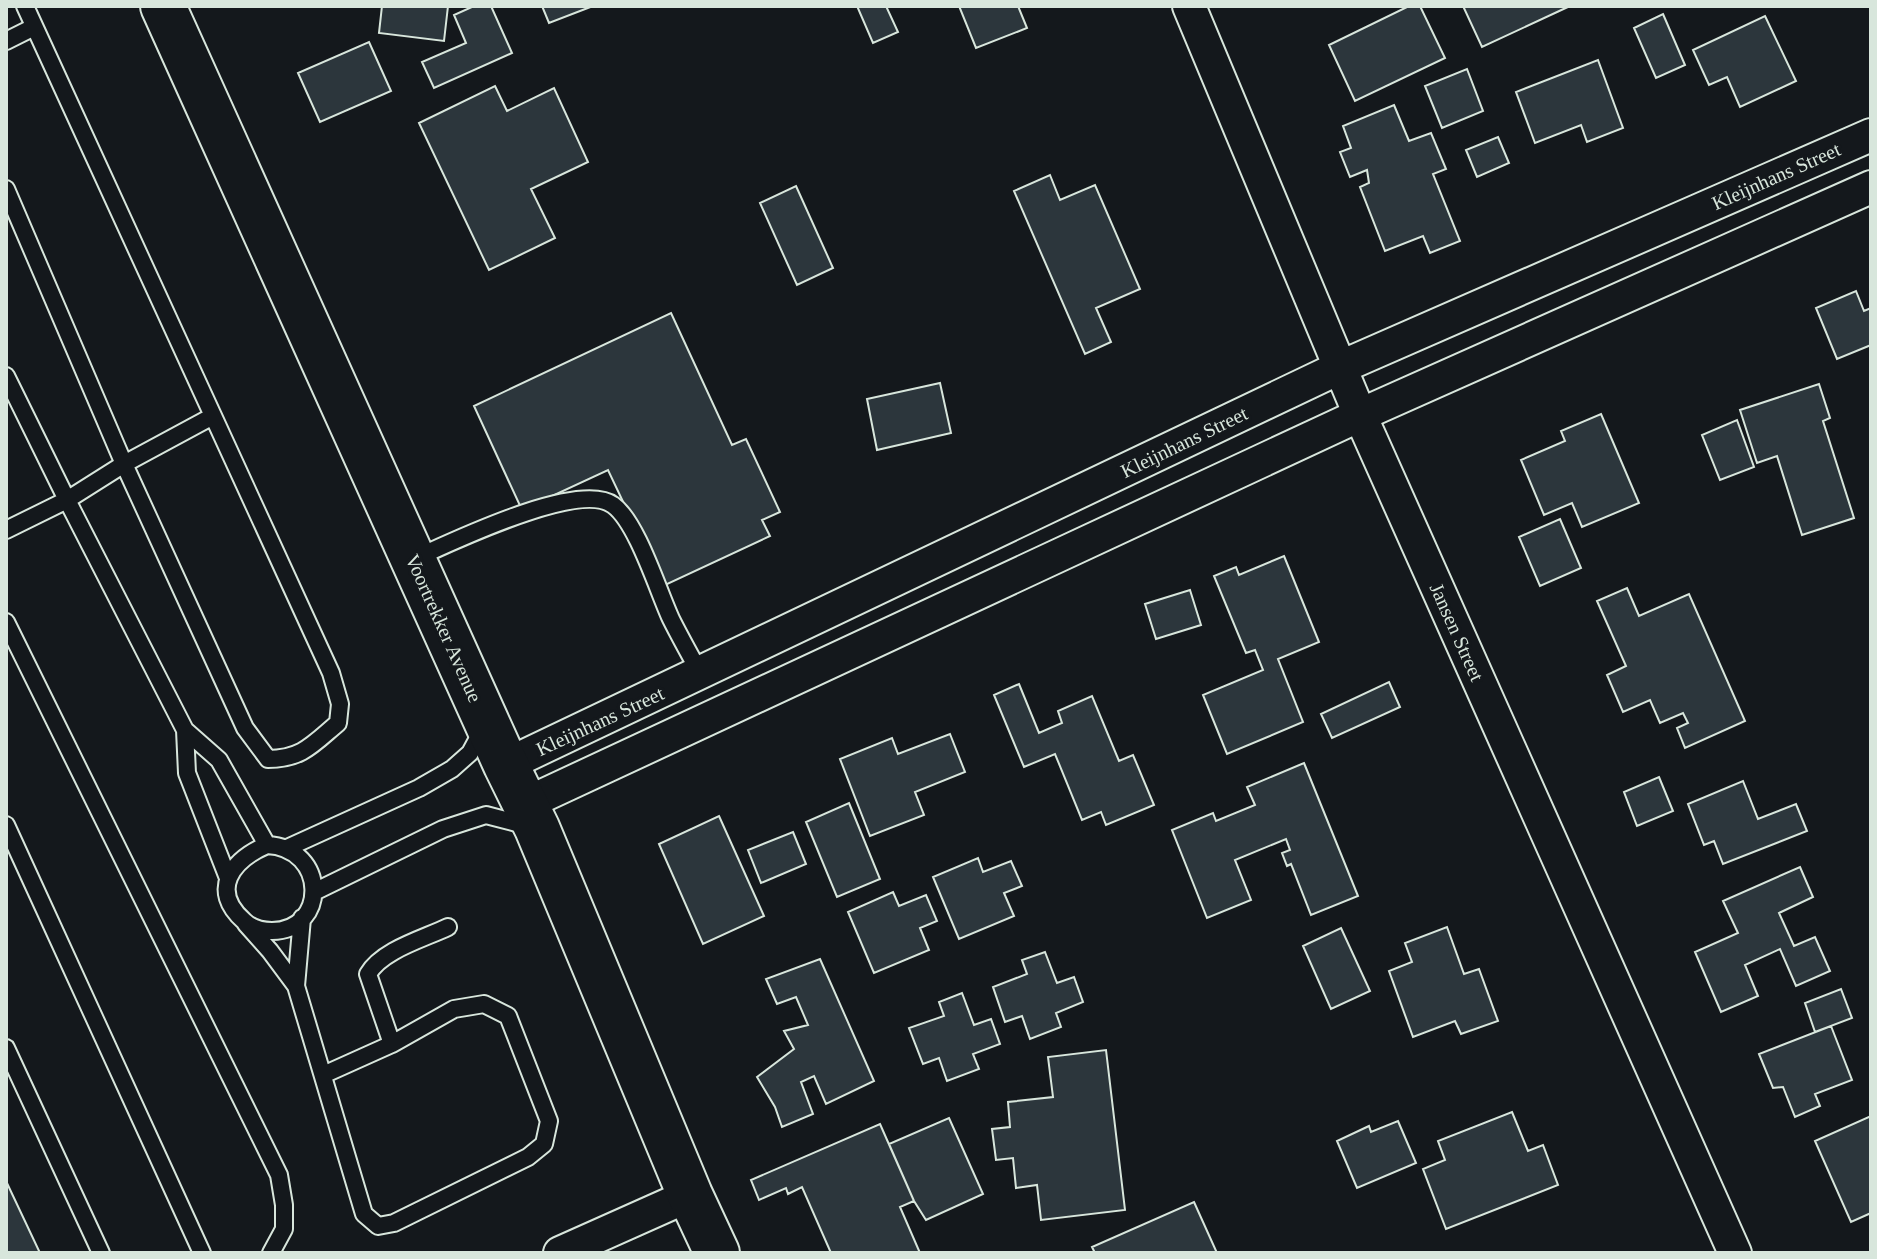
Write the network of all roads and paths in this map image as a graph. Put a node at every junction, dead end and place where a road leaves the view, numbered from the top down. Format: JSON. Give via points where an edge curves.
{"nodes":[{"id":1,"x":25,"y":6,"type":"edge"},
{"id":2,"x":163,"y":6,"type":"edge"},
{"id":3,"x":1189,"y":6,"type":"edge"},
{"id":4,"x":34,"y":27,"type":"junction"},
{"id":5,"x":6,"y":41,"type":"edge"},
{"id":6,"x":1871,"y":135,"type":"edge"},
{"id":7,"x":1871,"y":187,"type":"edge"},
{"id":8,"x":6,"y":189,"type":"edge"},
{"id":9,"x":1341,"y":367,"type":"junction"},
{"id":10,"x":6,"y":376,"type":"edge"},
{"id":11,"x":1360,"y":415,"type":"junction"},
{"id":12,"x":213,"y":416,"type":"junction"},
{"id":13,"x":124,"y":464,"type":"junction"},
{"id":14,"x":67,"y":500,"type":"junction"},
{"id":15,"x":6,"y":530,"type":"edge"},
{"id":16,"x":413,"y":559,"type":"junction"},
{"id":17,"x":6,"y":622,"type":"edge"},
{"id":18,"x":700,"y":673,"type":"junction"},
{"id":19,"x":487,"y":723,"type":"junction"},
{"id":20,"x":185,"y":730,"type":"junction"},
{"id":21,"x":506,"y":765,"type":"junction"},
{"id":22,"x":531,"y":816,"type":"junction"},
{"id":23,"x":6,"y":825,"type":"edge"},
{"id":24,"x":267,"y":845,"type":"junction"},
{"id":25,"x":287,"y":848,"type":"junction"},
{"id":26,"x":228,"y":878,"type":"junction"},
{"id":27,"x":314,"y":892,"type":"junction"},
{"id":28,"x":302,"y":918,"type":"junction"},
{"id":29,"x":246,"y":924,"type":"junction"},
{"id":30,"x":448,"y":927,"type":"dead end"},
{"id":31,"x":296,"y":986,"type":"junction"},
{"id":32,"x":392,"y":1044,"type":"junction"},
{"id":33,"x":6,"y":1048,"type":"edge"},
{"id":34,"x":323,"y":1075,"type":"junction"},
{"id":35,"x":690,"y":1195,"type":"junction"},
{"id":36,"x":101,"y":1253,"type":"edge"},
{"id":37,"x":202,"y":1253,"type":"edge"},
{"id":38,"x":271,"y":1253,"type":"edge"},
{"id":39,"x":560,"y":1253,"type":"edge"},
{"id":40,"x":717,"y":1253,"type":"edge"},
{"id":41,"x":1735,"y":1253,"type":"edge"}],
"edges":[{"from":1,"to":4,"type":"lane"},
{"from":2,"to":16,"type":"highway","name":"Voortrekker Avenue"},
{"from":3,"to":9,"type":"street","name":"Jansen Street"},
{"from":4,"to":5,"type":"lane"},
{"from":4,"to":12,"type":"lane"},
{"from":6,"to":9,"type":"street","name":"Kleijnhans Street"},
{"from":7,"to":11,"type":"street"},
{"from":8,"to":13,"type":"lane"},
{"from":9,"to":11,"type":"street","name":"Jansen Street"},
{"from":9,"to":18,"type":"street","name":"Kleijnhans Street"},
{"from":10,"to":14,"type":"lane"},
{"from":11,"to":22,"type":"street"},
{"from":11,"to":41,"type":"street","name":"Jansen Street"},
{"from":12,"to":13,"type":"lane"},
{"from":12,"to":13,"type":"lane","via":[[331,673],[340,704],[338,723],[301,754],[268,759],[245,728]]},
{"from":13,"to":14,"type":"lane"},
{"from":14,"to":15,"type":"lane"},
{"from":14,"to":20,"type":"lane"},
{"from":16,"to":18,"type":"lane","via":[[516,515],[586,499],[613,505]]},
{"from":16,"to":19,"type":"highway","name":"Voortrekker Avenue"},
{"from":17,"to":38,"type":"lane","via":[[279,1175],[284,1229]]},
{"from":18,"to":21,"type":"street","name":"Kleijnhans Street"},
{"from":19,"to":21,"type":"highway","name":"Voortrekker Avenue"},
{"from":19,"to":25,"type":"lane","via":[[470,753],[452,769]]},
{"from":20,"to":24,"type":"lane","via":[[219,760]]},
{"from":20,"to":26,"type":"lane","via":[[187,773]]},
{"from":21,"to":22,"type":"highway","name":"Voortrekker Avenue"},
{"from":22,"to":27,"type":"lane","via":[[486,815],[443,829]]},
{"from":22,"to":35,"type":"highway","name":"Voortrekker Avenue"},
{"from":23,"to":37,"type":"lane"},
{"from":24,"to":25,"type":"lane"},
{"from":24,"to":26,"type":"lane","via":[[246,854]]},
{"from":25,"to":27,"type":"lane","via":[[307,865]]},
{"from":26,"to":29,"type":"lane","via":[[235,912]]},
{"from":27,"to":28,"type":"lane"},
{"from":28,"to":29,"type":"lane","via":[[277,931]]},
{"from":28,"to":31,"type":"lane"},
{"from":29,"to":31,"type":"lane"},
{"from":30,"to":32,"type":"lane","via":[[390,954],[368,974]]},
{"from":31,"to":34,"type":"lane"},
{"from":32,"to":34,"type":"lane"},
{"from":32,"to":34,"type":"lane","via":[[454,1009],[484,1004],[508,1016],[549,1121],[544,1144],[528,1157],[378,1226],[364,1214]]},
{"from":33,"to":36,"type":"lane"},
{"from":35,"to":39,"type":"street"},
{"from":35,"to":40,"type":"highway","name":"Voortrekker Avenue"}]}
